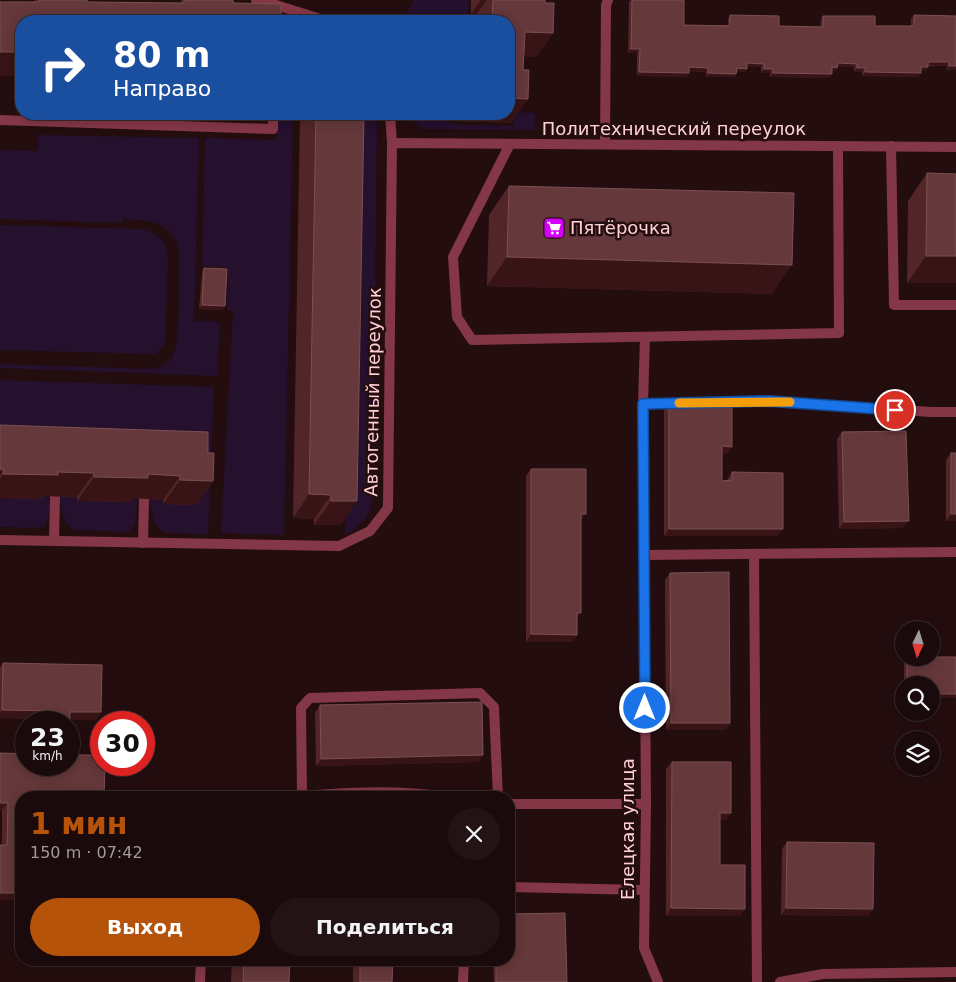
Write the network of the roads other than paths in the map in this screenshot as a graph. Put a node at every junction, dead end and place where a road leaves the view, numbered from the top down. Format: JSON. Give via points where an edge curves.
{"nodes":[{"id":1,"x":256,"y":0,"type":"edge"},
{"id":2,"x":608,"y":0,"type":"edge"},
{"id":3,"x":276,"y":5,"type":"junction"},
{"id":4,"x":276,"y":15,"type":"edge"},
{"id":5,"x":308,"y":15,"type":"edge"},
{"id":6,"x":0,"y":120,"type":"edge"},
{"id":7,"x":274,"y":120,"type":"edge"},
{"id":8,"x":390,"y":120,"type":"edge"},
{"id":9,"x":392,"y":143,"type":"junction"},
{"id":10,"x":510,"y":144,"type":"junction"},
{"id":11,"x":604,"y":144,"type":"junction"},
{"id":12,"x":838,"y":146,"type":"junction"},
{"id":13,"x":891,"y":146,"type":"junction"},
{"id":14,"x":956,"y":147,"type":"edge"},
{"id":15,"x":956,"y":305,"type":"edge"},
{"id":16,"x":645,"y":337,"type":"junction"},
{"id":17,"x":643,"y":404,"type":"junction"},
{"id":18,"x":956,"y":412,"type":"edge"},
{"id":19,"x":55,"y":496,"type":"edge"},
{"id":20,"x":144,"y":499,"type":"edge"},
{"id":21,"x":0,"y":540,"type":"edge"},
{"id":22,"x":54,"y":541,"type":"junction"},
{"id":23,"x":143,"y":543,"type":"junction"},
{"id":24,"x":956,"y":552,"type":"edge"},
{"id":25,"x":644,"y":554,"type":"junction"},
{"id":26,"x":754,"y":554,"type":"junction"},
{"id":27,"x":302,"y":791,"type":"edge"},
{"id":28,"x":498,"y":791,"type":"edge"},
{"id":29,"x":515,"y":804,"type":"edge"},
{"id":30,"x":646,"y":804,"type":"junction"},
{"id":31,"x":515,"y":887,"type":"edge"},
{"id":32,"x":644,"y":890,"type":"junction"},
{"id":33,"x":201,"y":966,"type":"edge"},
{"id":34,"x":464,"y":966,"type":"edge"},
{"id":35,"x":956,"y":972,"type":"edge"},
{"id":36,"x":200,"y":982,"type":"edge"},
{"id":37,"x":463,"y":982,"type":"edge"},
{"id":38,"x":658,"y":982,"type":"edge"},
{"id":39,"x":757,"y":982,"type":"edge"},
{"id":40,"x":780,"y":982,"type":"edge"}],
"edges":[{"from":1,"to":3,"type":"street"},
{"from":2,"to":11,"type":"street"},
{"from":3,"to":4,"type":"street"},
{"from":3,"to":5,"type":"street"},
{"from":6,"to":7,"type":"street","via":[[273,129]]},
{"from":8,"to":9,"type":"street","name":"Автогенный переулок"},
{"from":9,"to":10,"type":"street","name":"Политехнический переулок"},
{"from":9,"to":23,"type":"street","name":"Автогенный переулок","via":[[388,508],[370,531],[339,546]]},
{"from":10,"to":11,"type":"street","name":"Политехнический переулок"},
{"from":10,"to":16,"type":"street","via":[[453,258],[457,317],[472,340]]},
{"from":11,"to":12,"type":"street","name":"Политехнический переулок"},
{"from":12,"to":13,"type":"street","name":"Политехнический переулок"},
{"from":12,"to":16,"type":"street","via":[[839,333]]},
{"from":13,"to":14,"type":"street","name":"Политехнический переулок"},
{"from":13,"to":15,"type":"street","via":[[894,305]]},
{"from":16,"to":17,"type":"street","name":"Елецкая улица"},
{"from":17,"to":18,"type":"street","via":[[769,401]]},
{"from":17,"to":25,"type":"street","name":"Елецкая улица"},
{"from":19,"to":22,"type":"street"},
{"from":20,"to":23,"type":"street"},
{"from":21,"to":22,"type":"street","name":"Автогенный переулок"},
{"from":22,"to":23,"type":"street","name":"Автогенный переулок"},
{"from":24,"to":26,"type":"street"},
{"from":25,"to":26,"type":"street"},
{"from":25,"to":30,"type":"street","name":"Елецкая улица"},
{"from":26,"to":39,"type":"street"},
{"from":27,"to":28,"type":"street","via":[[301,708],[310,698],[480,693],[494,707]]},
{"from":29,"to":30,"type":"street"},
{"from":30,"to":32,"type":"street","name":"Елецкая улица"},
{"from":31,"to":32,"type":"street"},
{"from":32,"to":38,"type":"street","name":"Елецкая улица","via":[[644,948]]},
{"from":33,"to":36,"type":"street"},
{"from":34,"to":37,"type":"street"},
{"from":35,"to":40,"type":"street","via":[[823,974]]}]}
